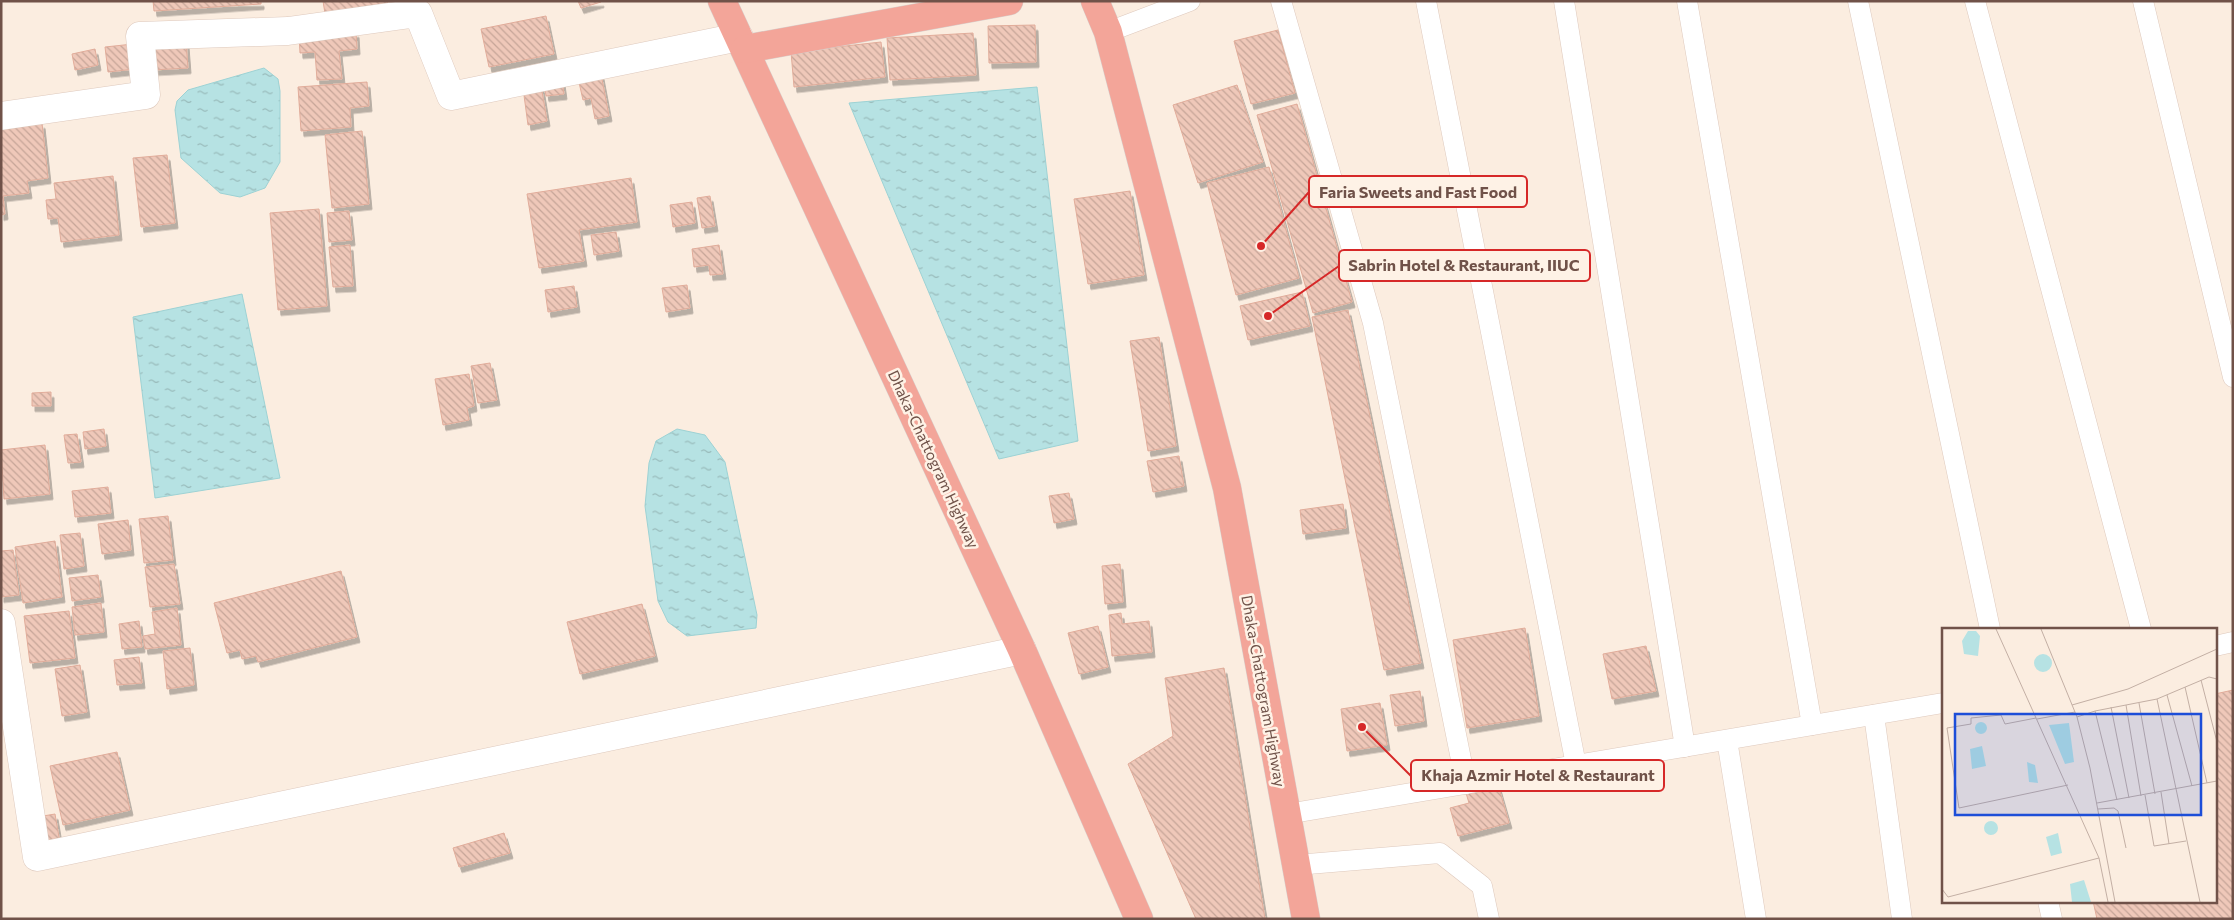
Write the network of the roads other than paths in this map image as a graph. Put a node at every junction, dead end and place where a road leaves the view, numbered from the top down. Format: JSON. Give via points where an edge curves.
{"nodes":[{"id":1,"x":722,"y":1,"type":"edge"},
{"id":2,"x":1010,"y":1,"type":"edge"},
{"id":3,"x":1094,"y":1,"type":"edge"},
{"id":4,"x":1190,"y":1,"type":"edge"},
{"id":5,"x":1281,"y":1,"type":"edge"},
{"id":6,"x":1426,"y":1,"type":"edge"},
{"id":7,"x":1564,"y":1,"type":"edge"},
{"id":8,"x":1687,"y":1,"type":"edge"},
{"id":9,"x":1858,"y":1,"type":"edge"},
{"id":10,"x":1975,"y":1,"type":"edge"},
{"id":11,"x":2143,"y":1,"type":"edge"},
{"id":12,"x":1108,"y":32,"type":"junction"},
{"id":13,"x":742,"y":43,"type":"junction"},
{"id":14,"x":1,"y":116,"type":"edge"},
{"id":15,"x":2233,"y":378,"type":"edge"},
{"id":16,"x":1,"y":623,"type":"edge"},
{"id":17,"x":1990,"y":628,"type":"edge"},
{"id":18,"x":2141,"y":628,"type":"edge"},
{"id":19,"x":2233,"y":642,"type":"edge"},
{"id":20,"x":2216,"y":646,"type":"edge"},
{"id":21,"x":1022,"y":650,"type":"junction"},
{"id":22,"x":1942,"y":703,"type":"edge"},
{"id":23,"x":1874,"y":715,"type":"junction"},
{"id":24,"x":1812,"y":725,"type":"junction"},
{"id":25,"x":1727,"y":740,"type":"junction"},
{"id":26,"x":1685,"y":747,"type":"junction"},
{"id":27,"x":1576,"y":765,"type":"junction"},
{"id":28,"x":1466,"y":784,"type":"junction"},
{"id":29,"x":1287,"y":814,"type":"junction"},
{"id":30,"x":1296,"y":865,"type":"junction"},
{"id":31,"x":2048,"y":902,"type":"edge"},
{"id":32,"x":1139,"y":919,"type":"edge"},
{"id":33,"x":1306,"y":919,"type":"edge"},
{"id":34,"x":1490,"y":919,"type":"edge"},
{"id":35,"x":1756,"y":919,"type":"edge"},
{"id":36,"x":1902,"y":919,"type":"edge"},
{"id":37,"x":2052,"y":919,"type":"edge"}],
"edges":[{"from":1,"to":13,"type":"highway","name":"Dhaka-Chattogram Highway"},
{"from":2,"to":13,"type":"highway"},
{"from":3,"to":12,"type":"highway","name":"Dhaka-Chattogram Highway"},
{"from":4,"to":12,"type":"lane"},
{"from":5,"to":28,"type":"lane","via":[[1373,323]]},
{"from":6,"to":27,"type":"lane"},
{"from":7,"to":26,"type":"lane"},
{"from":8,"to":24,"type":"lane"},
{"from":9,"to":17,"type":"lane"},
{"from":10,"to":18,"type":"lane"},
{"from":11,"to":15,"type":"lane"},
{"from":12,"to":29,"type":"highway","name":"Dhaka-Chattogram Highway","via":[[1227,488]]},
{"from":13,"to":14,"type":"street","via":[[451,96],[418,14],[288,31],[140,36],[146,95]]},
{"from":13,"to":21,"type":"highway","name":"Dhaka-Chattogram Highway"},
{"from":16,"to":21,"type":"street","via":[[36,857]]},
{"from":19,"to":20,"type":"lane"},
{"from":21,"to":32,"type":"highway","name":"Dhaka-Chattogram Highway"},
{"from":22,"to":23,"type":"lane"},
{"from":23,"to":24,"type":"lane"},
{"from":23,"to":36,"type":"lane"},
{"from":24,"to":25,"type":"lane"},
{"from":25,"to":26,"type":"lane"},
{"from":25,"to":35,"type":"lane"},
{"from":26,"to":27,"type":"lane"},
{"from":27,"to":28,"type":"lane"},
{"from":28,"to":29,"type":"lane"},
{"from":29,"to":30,"type":"highway","name":"Dhaka-Chattogram Highway"},
{"from":30,"to":33,"type":"highway","name":"Dhaka-Chattogram Highway"},
{"from":30,"to":34,"type":"lane","via":[[1440,853],[1482,886]]},
{"from":31,"to":37,"type":"lane"}]}
